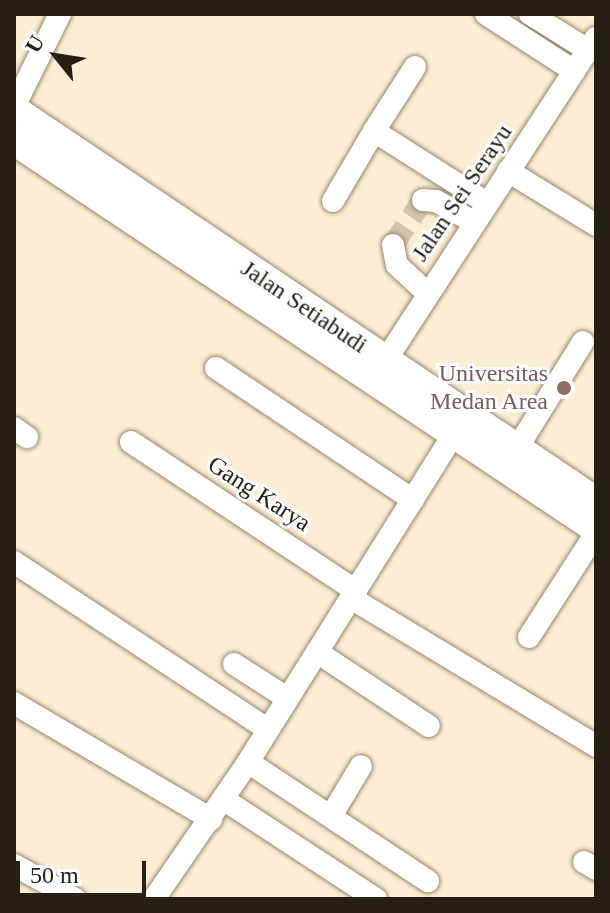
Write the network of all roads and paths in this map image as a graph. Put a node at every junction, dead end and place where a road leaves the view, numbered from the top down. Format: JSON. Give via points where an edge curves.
{"nodes":[{"id":1,"x":60,"y":14,"type":"edge"},
{"id":2,"x":486,"y":14,"type":"edge"},
{"id":3,"x":530,"y":14,"type":"edge"},
{"id":4,"x":592,"y":44,"type":"edge"},
{"id":5,"x":415,"y":67,"type":"dead end"},
{"id":6,"x":574,"y":71,"type":"junction"},
{"id":7,"x":14,"y":108,"type":"edge"},
{"id":8,"x":374,"y":131,"type":"junction"},
{"id":9,"x":14,"y":141,"type":"edge"},
{"id":10,"x":508,"y":171,"type":"junction"},
{"id":11,"x":423,"y":200,"type":"dead end"},
{"id":12,"x":333,"y":201,"type":"dead end"},
{"id":13,"x":487,"y":203,"type":"junction"},
{"id":14,"x":128,"y":204,"type":"junction"},
{"id":15,"x":474,"y":222,"type":"junction"},
{"id":16,"x":596,"y":225,"type":"edge"},
{"id":17,"x":393,"y":245,"type":"dead end"},
{"id":18,"x":427,"y":293,"type":"junction"},
{"id":19,"x":583,"y":342,"type":"dead end"},
{"id":20,"x":216,"y":368,"type":"dead end"},
{"id":21,"x":379,"y":370,"type":"junction"},
{"id":22,"x":454,"y":434,"type":"junction"},
{"id":23,"x":131,"y":442,"type":"dead end"},
{"id":24,"x":516,"y":450,"type":"junction"},
{"id":25,"x":413,"y":500,"type":"junction"},
{"id":26,"x":596,"y":501,"type":"edge"},
{"id":27,"x":596,"y":531,"type":"edge"},
{"id":28,"x":14,"y":562,"type":"edge"},
{"id":29,"x":354,"y":595,"type":"junction"},
{"id":30,"x":529,"y":637,"type":"dead end"},
{"id":31,"x":317,"y":652,"type":"junction"},
{"id":32,"x":234,"y":664,"type":"dead end"},
{"id":33,"x":287,"y":698,"type":"junction"},
{"id":34,"x":14,"y":703,"type":"edge"},
{"id":35,"x":429,"y":726,"type":"dead end"},
{"id":36,"x":267,"y":729,"type":"junction"},
{"id":37,"x":596,"y":746,"type":"edge"},
{"id":38,"x":248,"y":762,"type":"junction"},
{"id":39,"x":361,"y":766,"type":"dead end"},
{"id":40,"x":223,"y":799,"type":"junction"},
{"id":41,"x":331,"y":816,"type":"junction"},
{"id":42,"x":211,"y":819,"type":"junction"},
{"id":43,"x":14,"y":865,"type":"edge"},
{"id":44,"x":428,"y":881,"type":"dead end"},
{"id":45,"x":75,"y":899,"type":"edge"},
{"id":46,"x":154,"y":899,"type":"edge"},
{"id":47,"x":376,"y":899,"type":"edge"}],
"edges":[{"from":1,"to":7,"type":"street"},
{"from":2,"to":6,"type":"street"},
{"from":3,"to":4,"type":"street"},
{"from":4,"to":6,"type":"street","name":"Jalan Sei Serayu"},
{"from":5,"to":8,"type":"street"},
{"from":6,"to":10,"type":"street","name":"Jalan Sei Serayu"},
{"from":7,"to":14,"type":"main road","name":"Jalan Setiabudi"},
{"from":8,"to":12,"type":"street"},
{"from":8,"to":13,"type":"street"},
{"from":9,"to":14,"type":"main road","name":"Jalan Setiabudi"},
{"from":10,"to":13,"type":"street","name":"Jalan Sei Serayu"},
{"from":10,"to":16,"type":"street"},
{"from":11,"to":15,"type":"street","via":[[436,201]]},
{"from":13,"to":15,"type":"street","name":"Jalan Sei Serayu"},
{"from":14,"to":21,"type":"main road","name":"Jalan Setiabudi"},
{"from":15,"to":18,"type":"street","name":"Jalan Sei Serayu"},
{"from":17,"to":18,"type":"street","via":[[397,265]]},
{"from":18,"to":21,"type":"street","name":"Jalan Sei Serayu"},
{"from":19,"to":24,"type":"street"},
{"from":20,"to":25,"type":"street"},
{"from":21,"to":22,"type":"main road","name":"Jalan Setiabudi"},
{"from":21,"to":24,"type":"main road","name":"Jalan Setiabudi"},
{"from":22,"to":25,"type":"street"},
{"from":22,"to":27,"type":"main road","name":"Jalan Setiabudi"},
{"from":23,"to":29,"type":"street","name":"Gang Karya"},
{"from":24,"to":26,"type":"main road","name":"Jalan Setiabudi"},
{"from":25,"to":29,"type":"street"},
{"from":27,"to":30,"type":"street"},
{"from":28,"to":36,"type":"street"},
{"from":29,"to":31,"type":"street"},
{"from":29,"to":37,"type":"street","name":"Gang Karya"},
{"from":31,"to":33,"type":"street"},
{"from":31,"to":35,"type":"street"},
{"from":32,"to":33,"type":"street"},
{"from":33,"to":36,"type":"street"},
{"from":34,"to":42,"type":"street"},
{"from":36,"to":38,"type":"street"},
{"from":38,"to":40,"type":"street"},
{"from":38,"to":41,"type":"street"},
{"from":39,"to":41,"type":"street"},
{"from":40,"to":42,"type":"street"},
{"from":40,"to":47,"type":"street"},
{"from":41,"to":44,"type":"street"},
{"from":42,"to":46,"type":"street"},
{"from":43,"to":45,"type":"street"}]}
